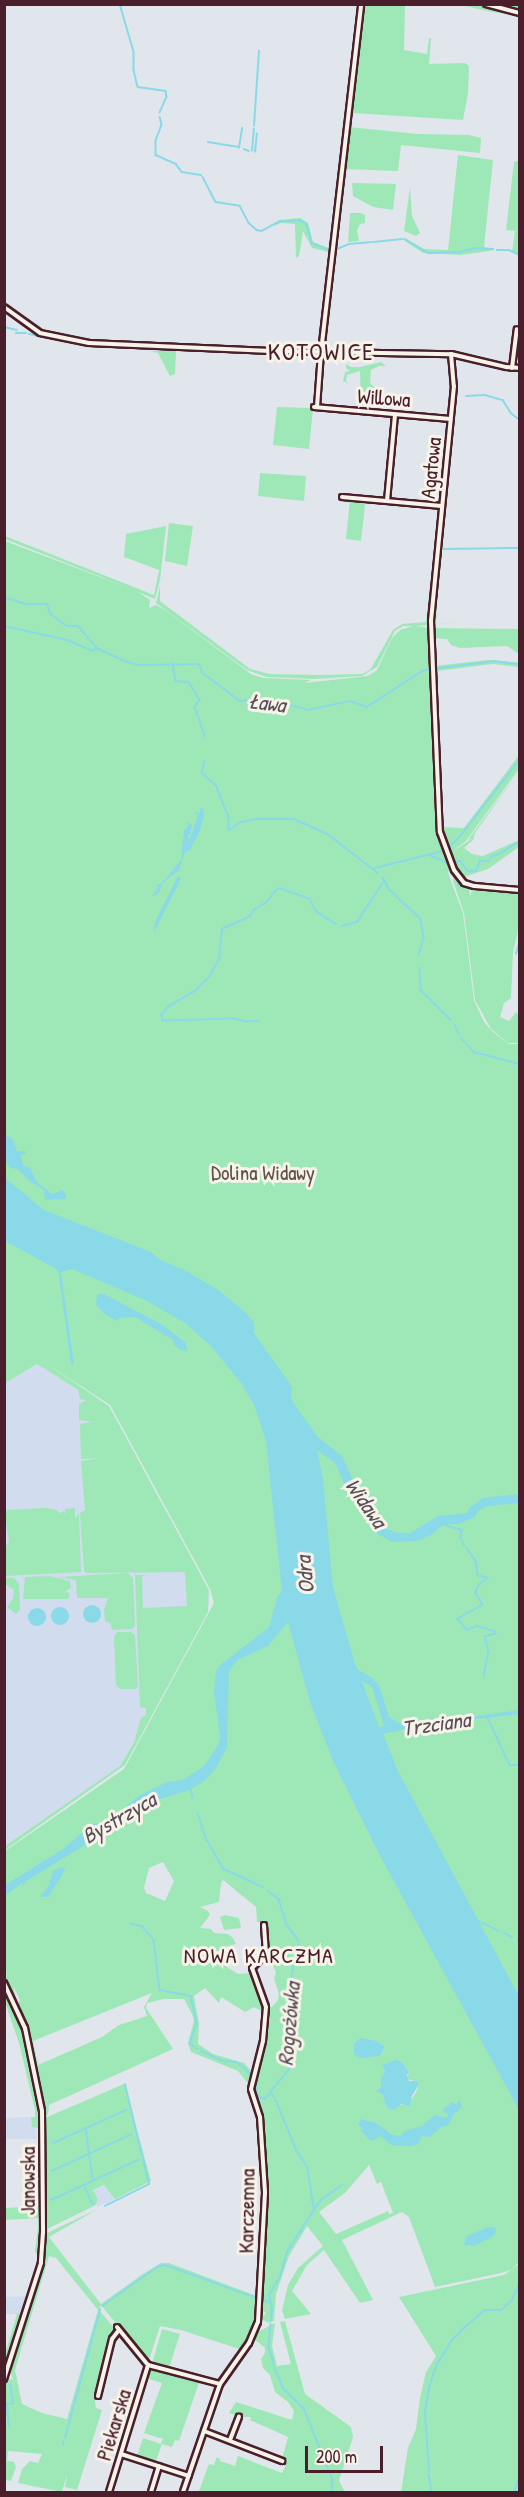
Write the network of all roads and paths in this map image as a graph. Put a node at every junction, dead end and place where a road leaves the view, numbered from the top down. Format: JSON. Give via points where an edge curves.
{"nodes":[{"id":1,"x":362,"y":4,"type":"edge"},
{"id":2,"x":486,"y":4,"type":"edge"},
{"id":3,"x":519,"y":13,"type":"edge"},
{"id":4,"x":4,"y":307,"type":"edge"},
{"id":5,"x":517,"y":329,"type":"dead end"},
{"id":6,"x":321,"y":352,"type":"junction"},
{"id":7,"x":452,"y":354,"type":"junction"},
{"id":8,"x":512,"y":368,"type":"junction"},
{"id":9,"x":519,"y":368,"type":"edge"},
{"id":10,"x":395,"y":415,"type":"junction"},
{"id":11,"x":450,"y":419,"type":"junction"},
{"id":12,"x":342,"y":497,"type":"dead end"},
{"id":13,"x":387,"y":501,"type":"junction"},
{"id":14,"x":442,"y":506,"type":"junction"},
{"id":15,"x":519,"y":890,"type":"edge"},
{"id":16,"x":264,"y":1925,"type":"dead end"},
{"id":17,"x":4,"y":1983,"type":"edge"},
{"id":18,"x":148,"y":2366,"type":"junction"},
{"id":19,"x":4,"y":2379,"type":"edge"},
{"id":20,"x":220,"y":2384,"type":"junction"},
{"id":21,"x":98,"y":2396,"type":"dead end"},
{"id":22,"x":239,"y":2417,"type":"dead end"},
{"id":23,"x":204,"y":2431,"type":"junction"},
{"id":24,"x":230,"y":2440,"type":"junction"},
{"id":25,"x":121,"y":2454,"type":"junction"},
{"id":26,"x":282,"y":2461,"type":"dead end"},
{"id":27,"x":159,"y":2466,"type":"junction"},
{"id":28,"x":189,"y":2476,"type":"junction"},
{"id":29,"x":109,"y":2493,"type":"edge"},
{"id":30,"x":151,"y":2493,"type":"edge"},
{"id":31,"x":183,"y":2493,"type":"edge"}],
"edges":[{"from":1,"to":6,"type":"street"},
{"from":2,"to":3,"type":"street"},
{"from":4,"to":6,"type":"street","via":[[40,333],[89,343]]},
{"from":5,"to":8,"type":"street"},
{"from":6,"to":7,"type":"street"},
{"from":6,"to":10,"type":"street","name":"Willowa","via":[[316,407]]},
{"from":7,"to":8,"type":"street"},
{"from":7,"to":11,"type":"street","name":"Agatowa"},
{"from":8,"to":9,"type":"street"},
{"from":10,"to":11,"type":"street","name":"Willowa"},
{"from":10,"to":13,"type":"street"},
{"from":11,"to":14,"type":"street","name":"Agatowa"},
{"from":12,"to":13,"type":"street"},
{"from":13,"to":14,"type":"street"},
{"from":14,"to":15,"type":"street","name":"Agatowa","via":[[431,621],[440,823],[446,850],[464,883]]},
{"from":16,"to":20,"type":"street","name":"Karczemna","via":[[266,1954],[252,1968],[266,2007],[251,2089],[260,2117],[265,2192],[258,2316],[249,2343]]},
{"from":17,"to":19,"type":"street","name":"Janowska","via":[[26,2028],[42,2111],[43,2232],[41,2263]]},
{"from":18,"to":20,"type":"street"},
{"from":18,"to":21,"type":"street","via":[[118,2328]]},
{"from":18,"to":25,"type":"street","name":"Piekarska"},
{"from":20,"to":23,"type":"street","name":"Karczemna"},
{"from":22,"to":24,"type":"street"},
{"from":23,"to":24,"type":"street"},
{"from":23,"to":28,"type":"street","name":"Karczemna"},
{"from":24,"to":26,"type":"street"},
{"from":25,"to":27,"type":"street"},
{"from":25,"to":29,"type":"street","name":"Piekarska"},
{"from":27,"to":28,"type":"street"},
{"from":27,"to":30,"type":"street"},
{"from":28,"to":31,"type":"street","name":"Karczemna"}]}
